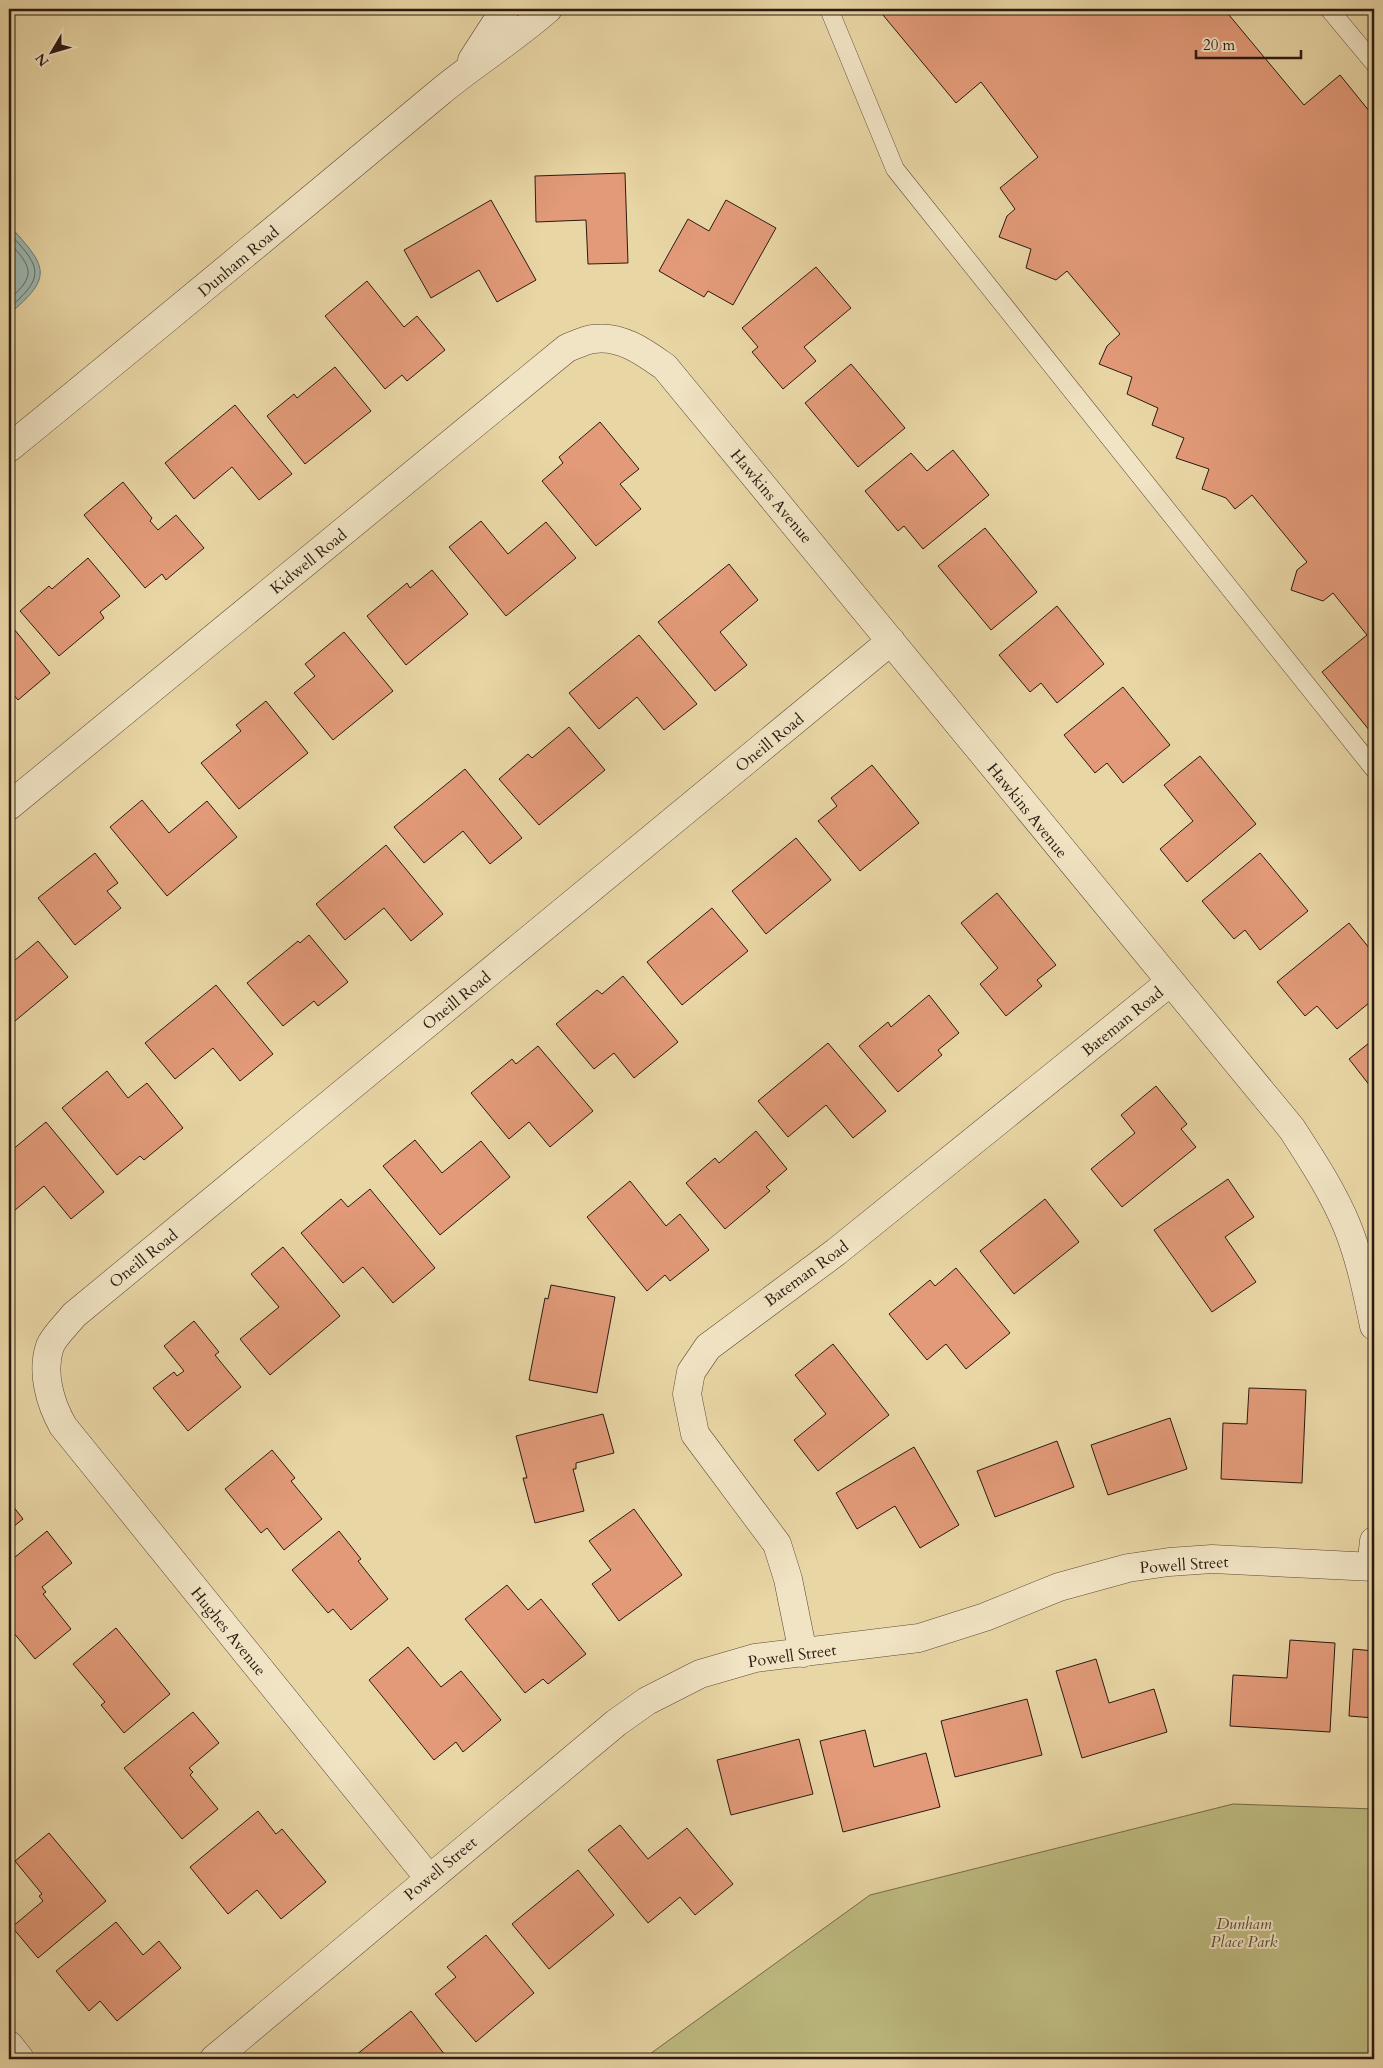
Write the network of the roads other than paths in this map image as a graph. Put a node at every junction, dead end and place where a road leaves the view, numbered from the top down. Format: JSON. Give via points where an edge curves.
{"nodes":[{"id":1,"x":506,"y":9,"type":"edge"},
{"id":2,"x":548,"y":9,"type":"edge"},
{"id":3,"x":829,"y":9,"type":"edge"},
{"id":4,"x":1329,"y":9,"type":"edge"},
{"id":5,"x":1374,"y":63,"type":"edge"},
{"id":6,"x":464,"y":72,"type":"junction"},
{"id":7,"x":616,"y":340,"type":"joint"},
{"id":8,"x":9,"y":448,"type":"edge"},
{"id":9,"x":891,"y":641,"type":"junction"},
{"id":10,"x":1374,"y":769,"type":"edge"},
{"id":11,"x":9,"y":806,"type":"edge"},
{"id":12,"x":1169,"y":983,"type":"junction"},
{"id":13,"x":1374,"y":1326,"type":"edge"},
{"id":14,"x":47,"y":1376,"type":"joint"},
{"id":15,"x":1373,"y":1558,"type":"edge"},
{"id":16,"x":804,"y":1653,"type":"junction"},
{"id":17,"x":428,"y":1877,"type":"junction"},
{"id":18,"x":9,"y":2046,"type":"edge"},
{"id":19,"x":20,"y":2059,"type":"edge"},
{"id":20,"x":214,"y":2059,"type":"edge"}],
"edges":[{"from":1,"to":6,"type":"street","name":"Dunham Road"},
{"from":2,"to":6,"type":"street","name":"Dunham Road","via":[[518,35]]},
{"from":3,"to":10,"type":"lane","via":[[895,169]]},
{"from":4,"to":5,"type":"lane"},
{"from":6,"to":8,"type":"street","name":"Dunham Road"},
{"from":7,"to":9,"type":"street","name":"Hawkins Avenue","via":[[640,349],[665,367]]},
{"from":7,"to":11,"type":"street","name":"Kidwell Road","via":[[593,339],[567,348]]},
{"from":9,"to":12,"type":"street","name":"Hawkins Avenue"},
{"from":9,"to":14,"type":"street","name":"Oneill Road","via":[[74,1315],[50,1346]]},
{"from":12,"to":13,"type":"street","name":"Hawkins Avenue","via":[[1292,1130],[1319,1170],[1347,1226],[1364,1278]]},
{"from":12,"to":16,"type":"street","name":"Bateman Road","via":[[836,1252],[708,1347],[691,1372],[687,1394],[695,1434],[777,1544],[788,1578]]},
{"from":14,"to":17,"type":"street","name":"Hughes Avenue","via":[[54,1410],[64,1426]]},
{"from":15,"to":16,"type":"street","name":"Powell Street","via":[[1212,1559],[1128,1568],[1059,1587],[985,1617],[919,1638]]},
{"from":16,"to":17,"type":"street","name":"Powell Street","via":[[755,1658],[700,1674],[647,1701],[616,1722]]},
{"from":17,"to":20,"type":"street","name":"Powell Street"},
{"from":18,"to":19,"type":"street"}]}
